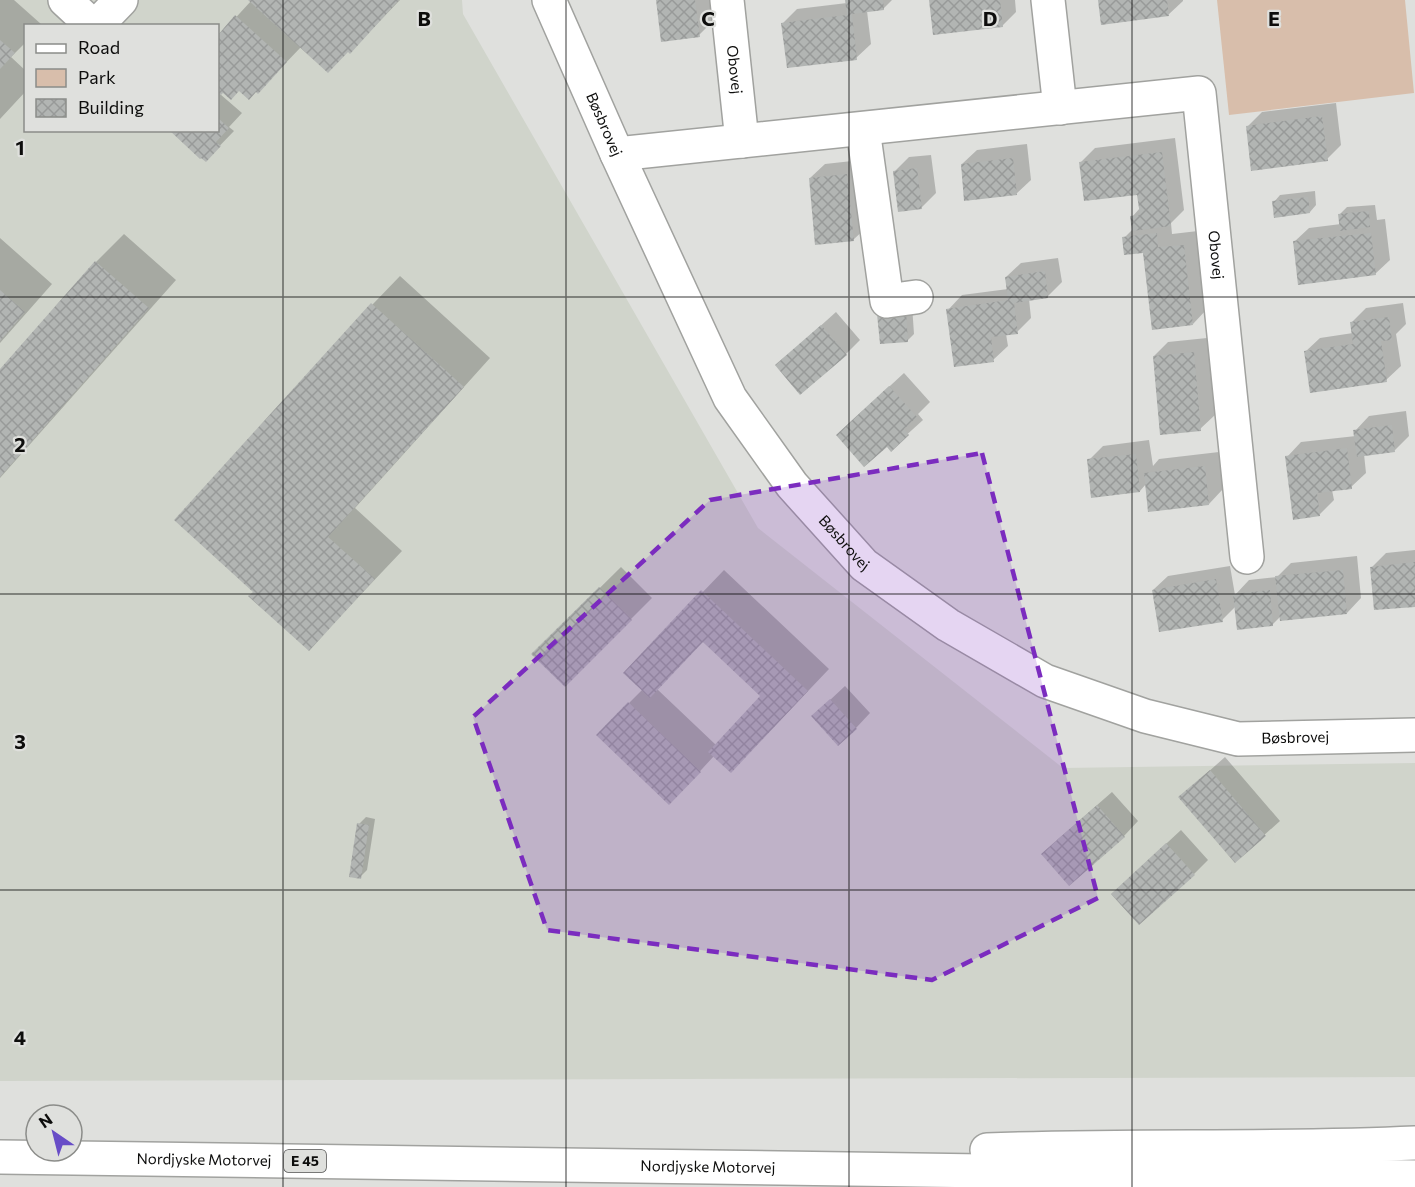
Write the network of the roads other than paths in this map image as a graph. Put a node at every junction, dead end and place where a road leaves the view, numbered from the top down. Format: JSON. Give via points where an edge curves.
{"nodes":[{"id":1,"x":65,"y":0,"type":"edge"},
{"id":2,"x":121,"y":0,"type":"edge"},
{"id":3,"x":549,"y":0,"type":"edge"},
{"id":4,"x":728,"y":0,"type":"edge"},
{"id":5,"x":1048,"y":0,"type":"edge"},
{"id":6,"x":93,"y":24,"type":"edge"},
{"id":7,"x":97,"y":24,"type":"edge"},
{"id":8,"x":1060,"y":108,"type":"junction"},
{"id":9,"x":863,"y":129,"type":"junction"},
{"id":10,"x":742,"y":141,"type":"junction"},
{"id":11,"x":617,"y":154,"type":"junction"},
{"id":12,"x":916,"y":297,"type":"dead end"},
{"id":13,"x":1247,"y":556,"type":"dead end"},
{"id":14,"x":1415,"y":735,"type":"edge"},
{"id":15,"x":1415,"y":1143,"type":"edge"},
{"id":16,"x":0,"y":1157,"type":"edge"},
{"id":17,"x":610,"y":1166,"type":"junction"},
{"id":18,"x":1415,"y":1177,"type":"edge"}],
"edges":[{"from":1,"to":6,"type":"main road"},
{"from":2,"to":7,"type":"main road"},
{"from":3,"to":11,"type":"main road","name":"Bøsbrovej"},
{"from":4,"to":10,"type":"main road","name":"Obovej"},
{"from":5,"to":8,"type":"main road"},
{"from":8,"to":9,"type":"main road","name":"Obovej"},
{"from":8,"to":13,"type":"main road","name":"Obovej","via":[[1199,93]]},
{"from":9,"to":10,"type":"main road","name":"Obovej"},
{"from":9,"to":12,"type":"main road","via":[[887,301]]},
{"from":10,"to":11,"type":"main road","name":"Obovej"},
{"from":11,"to":14,"type":"main road","name":"Bøsbrovej","via":[[730,398],[792,485],[864,565],[948,625],[1045,681],[1145,716],[1238,739]]},
{"from":15,"to":17,"type":"main road","via":[[1078,1147]]},
{"from":16,"to":17,"type":"main road","name":"Nordjyske Motorvej","number":"E 45"},
{"from":17,"to":18,"type":"main road","name":"Nordjyske Motorvej","number":"E 45"}]}
